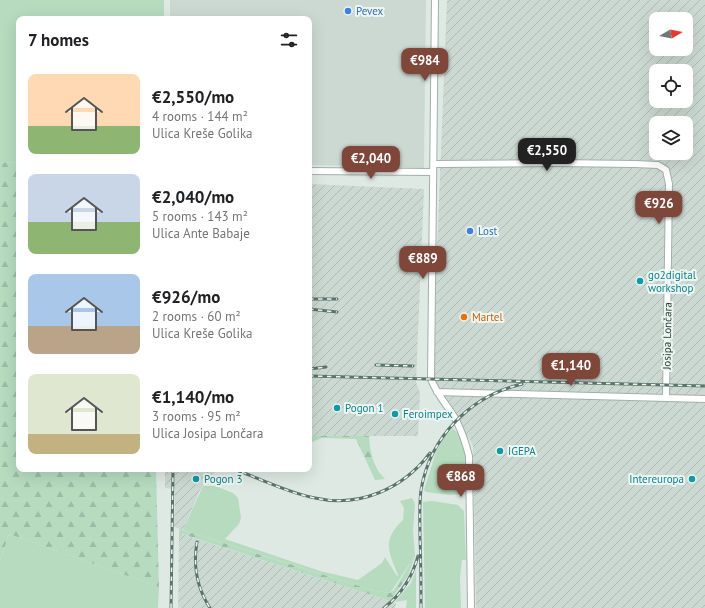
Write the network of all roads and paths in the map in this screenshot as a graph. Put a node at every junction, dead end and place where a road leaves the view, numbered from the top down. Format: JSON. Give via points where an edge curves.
{"nodes":[{"id":1,"x":435,"y":0,"type":"edge"},
{"id":2,"x":434,"y":164,"type":"junction"},
{"id":3,"x":312,"y":171,"type":"edge"},
{"id":4,"x":433,"y":172,"type":"junction"},
{"id":5,"x":437,"y":392,"type":"junction"},
{"id":6,"x":666,"y":398,"type":"junction"},
{"id":7,"x":705,"y":399,"type":"edge"},
{"id":8,"x":471,"y":608,"type":"edge"}],
"edges":[{"from":1,"to":2,"type":"street"},
{"from":2,"to":4,"type":"street"},
{"from":2,"to":6,"type":"street","name":"Josipa Lončara","via":[[658,165],[666,170]]},
{"from":3,"to":4,"type":"street"},
{"from":4,"to":5,"type":"street","via":[[431,379]]},
{"from":5,"to":6,"type":"street"},
{"from":5,"to":8,"type":"street","via":[[456,420],[466,441],[469,456]]},
{"from":6,"to":7,"type":"street"}]}
